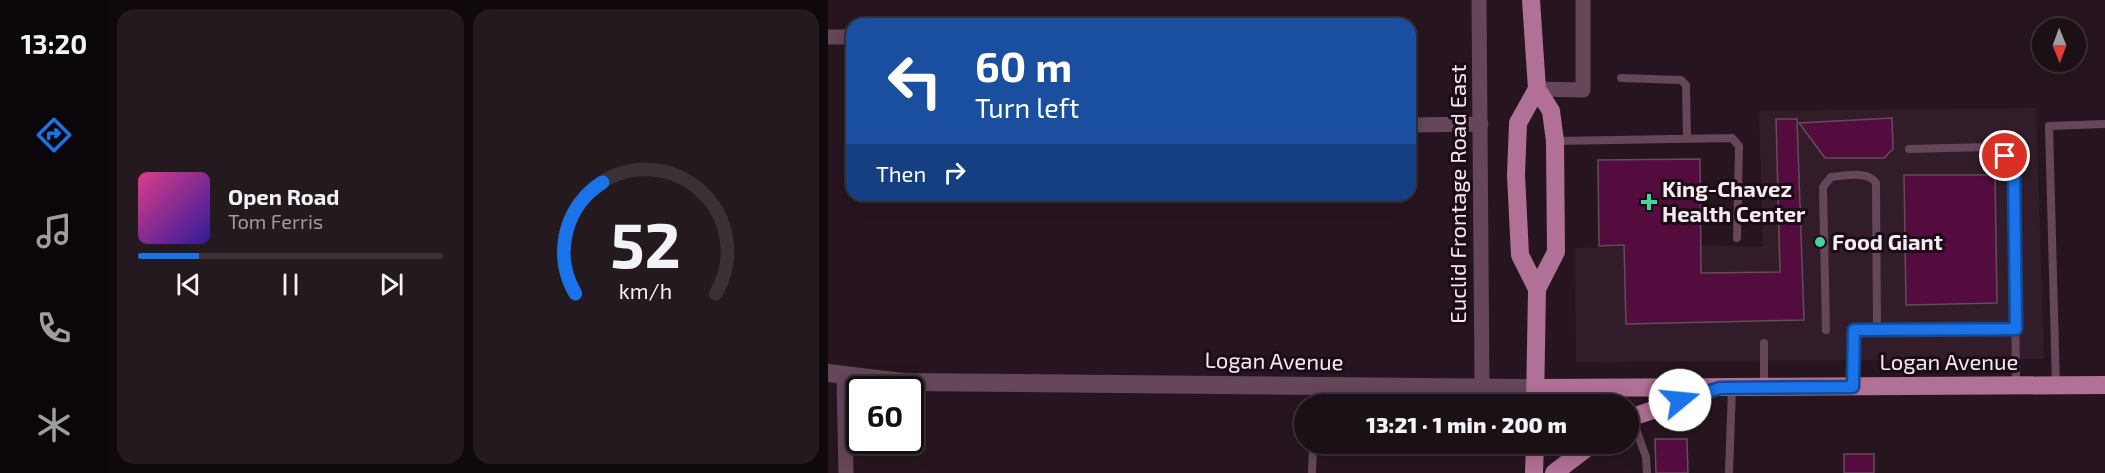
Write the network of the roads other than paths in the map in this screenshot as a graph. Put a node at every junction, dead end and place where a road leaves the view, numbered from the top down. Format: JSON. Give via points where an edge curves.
{"nodes":[{"id":1,"x":1479,"y":0,"type":"edge"},
{"id":2,"x":1531,"y":0,"type":"edge"},
{"id":3,"x":1583,"y":0,"type":"edge"},
{"id":4,"x":828,"y":37,"type":"edge"},
{"id":5,"x":846,"y":37,"type":"edge"},
{"id":6,"x":1621,"y":78,"type":"dead end"},
{"id":7,"x":1537,"y":89,"type":"junction"},
{"id":8,"x":1481,"y":124,"type":"junction"},
{"id":9,"x":2105,"y":124,"type":"edge"},
{"id":10,"x":1416,"y":125,"type":"edge"},
{"id":11,"x":1687,"y":137,"type":"junction"},
{"id":12,"x":1555,"y":141,"type":"junction"},
{"id":13,"x":1910,"y":149,"type":"dead end"},
{"id":14,"x":1737,"y":238,"type":"dead end"},
{"id":15,"x":1537,"y":289,"type":"junction"},
{"id":16,"x":2016,"y":329,"type":"junction"},
{"id":17,"x":1826,"y":330,"type":"dead end"},
{"id":18,"x":1877,"y":330,"type":"junction"},
{"id":19,"x":1764,"y":343,"type":"dead end"},
{"id":20,"x":836,"y":375,"type":"edge"},
{"id":21,"x":1314,"y":385,"type":"junction"},
{"id":22,"x":2016,"y":386,"type":"junction"},
{"id":23,"x":2055,"y":386,"type":"junction"},
{"id":24,"x":2105,"y":386,"type":"edge"},
{"id":25,"x":1482,"y":387,"type":"junction"},
{"id":26,"x":1764,"y":387,"type":"junction"},
{"id":27,"x":1853,"y":387,"type":"junction"},
{"id":28,"x":1726,"y":388,"type":"junction"},
{"id":29,"x":1314,"y":394,"type":"edge"},
{"id":30,"x":1524,"y":394,"type":"edge"},
{"id":31,"x":1536,"y":394,"type":"edge"},
{"id":32,"x":1584,"y":394,"type":"edge"},
{"id":33,"x":1639,"y":414,"type":"edge"},
{"id":34,"x":1639,"y":440,"type":"edge"},
{"id":35,"x":1313,"y":454,"type":"edge"},
{"id":36,"x":1535,"y":454,"type":"edge"},
{"id":37,"x":1579,"y":454,"type":"edge"},
{"id":38,"x":846,"y":473,"type":"edge"},
{"id":39,"x":1312,"y":473,"type":"edge"},
{"id":40,"x":1534,"y":473,"type":"edge"},
{"id":41,"x":1554,"y":473,"type":"edge"},
{"id":42,"x":1647,"y":473,"type":"edge"},
{"id":43,"x":1729,"y":473,"type":"edge"}],
"edges":[{"from":1,"to":8,"type":"street","name":"Euclid Frontage Road East"},
{"from":2,"to":7,"type":"main road"},
{"from":3,"to":7,"type":"street","via":[[1583,90]]},
{"from":4,"to":5,"type":"street"},
{"from":6,"to":11,"type":"lane","via":[[1681,80],[1686,85]]},
{"from":7,"to":12,"type":"main road","via":[[1551,111]]},
{"from":7,"to":15,"type":"main road","via":[[1518,123],[1516,175],[1520,255]]},
{"from":8,"to":10,"type":"street"},
{"from":8,"to":25,"type":"street","name":"Euclid Frontage Road East"},
{"from":9,"to":23,"type":"lane","via":[[2049,126]]},
{"from":11,"to":12,"type":"lane"},
{"from":11,"to":14,"type":"lane","via":[[1732,138],[1739,146]]},
{"from":12,"to":15,"type":"main road","via":[[1556,252]]},
{"from":13,"to":16,"type":"lane","via":[[1988,147],[2005,156],[2014,171]]},
{"from":15,"to":31,"type":"main road"},
{"from":16,"to":18,"type":"lane"},
{"from":16,"to":22,"type":"lane"},
{"from":17,"to":18,"type":"lane","via":[[1823,187],[1831,177],[1865,175],[1876,183]]},
{"from":18,"to":27,"type":"lane","via":[[1854,330]]},
{"from":19,"to":26,"type":"lane"},
{"from":20,"to":21,"type":"street","name":"Logan Avenue","via":[[903,382]]},
{"from":20,"to":38,"type":"street"},
{"from":21,"to":25,"type":"street","name":"Logan Avenue"},
{"from":21,"to":29,"type":"lane"},
{"from":22,"to":23,"type":"main road","name":"Logan Avenue"},
{"from":22,"to":27,"type":"main road","name":"Logan Avenue"},
{"from":23,"to":24,"type":"main road","name":"Logan Avenue"},
{"from":25,"to":30,"type":"street","name":"Logan Avenue"},
{"from":26,"to":27,"type":"main road","name":"Logan Avenue"},
{"from":26,"to":28,"type":"main road","name":"Logan Avenue"},
{"from":28,"to":32,"type":"main road","name":"Logan Avenue"},
{"from":28,"to":33,"type":"main road","name":"Logan Avenue"},
{"from":28,"to":43,"type":"lane"},
{"from":34,"to":42,"type":"lane"},
{"from":35,"to":39,"type":"lane"},
{"from":36,"to":40,"type":"main road"},
{"from":37,"to":41,"type":"main road"}]}
